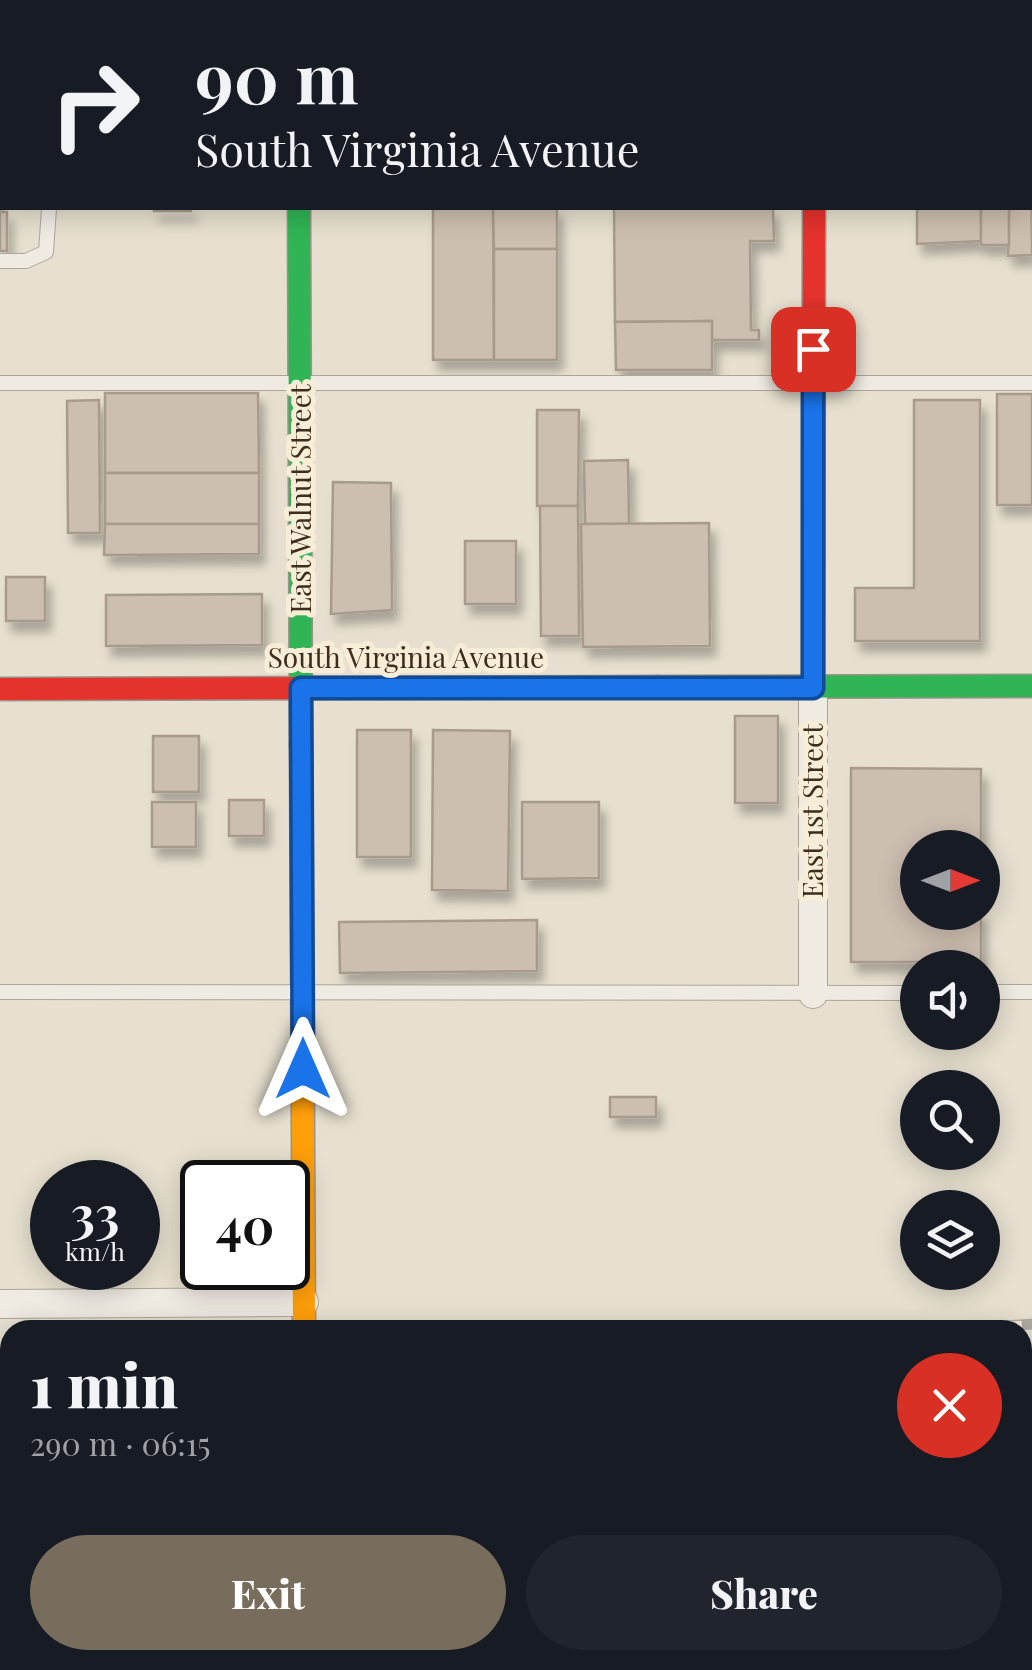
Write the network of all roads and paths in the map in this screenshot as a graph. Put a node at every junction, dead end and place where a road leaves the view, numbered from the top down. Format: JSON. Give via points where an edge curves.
{"nodes":[{"id":1,"x":49,"y":210,"type":"edge"},
{"id":2,"x":299,"y":210,"type":"edge"},
{"id":3,"x":814,"y":210,"type":"edge"},
{"id":4,"x":0,"y":261,"type":"edge"},
{"id":5,"x":0,"y":383,"type":"edge"},
{"id":6,"x":300,"y":383,"type":"junction"},
{"id":7,"x":813,"y":384,"type":"junction"},
{"id":8,"x":1032,"y":384,"type":"edge"},
{"id":9,"x":1032,"y":686,"type":"edge"},
{"id":10,"x":0,"y":688,"type":"edge"},
{"id":11,"x":301,"y":688,"type":"junction"},
{"id":12,"x":813,"y":688,"type":"junction"},
{"id":13,"x":0,"y":992,"type":"edge"},
{"id":14,"x":302,"y":992,"type":"junction"},
{"id":15,"x":1000,"y":992,"type":"edge"},
{"id":16,"x":1032,"y":992,"type":"edge"},
{"id":17,"x":900,"y":993,"type":"edge"},
{"id":18,"x":813,"y":994,"type":"junction"},
{"id":19,"x":0,"y":1304,"type":"edge"},
{"id":20,"x":304,"y":1316,"type":"edge"}],
"edges":[{"from":1,"to":4,"type":"lane","via":[[46,252]]},
{"from":2,"to":6,"type":"street","name":"East Walnut Street"},
{"from":3,"to":7,"type":"street","name":"East 1st Street"},
{"from":5,"to":6,"type":"lane"},
{"from":6,"to":7,"type":"lane"},
{"from":6,"to":11,"type":"street","name":"East Walnut Street"},
{"from":7,"to":8,"type":"lane"},
{"from":7,"to":12,"type":"street","name":"East 1st Street"},
{"from":9,"to":12,"type":"street","name":"South Virginia Avenue"},
{"from":10,"to":11,"type":"street","name":"South Virginia Avenue"},
{"from":11,"to":12,"type":"street","name":"South Virginia Avenue"},
{"from":11,"to":14,"type":"street","name":"East Walnut Street"},
{"from":12,"to":18,"type":"street","name":"East 1st Street"},
{"from":13,"to":14,"type":"lane"},
{"from":14,"to":18,"type":"lane"},
{"from":14,"to":20,"type":"street","name":"East Walnut Street"},
{"from":15,"to":16,"type":"lane"},
{"from":17,"to":18,"type":"lane"},
{"from":19,"to":20,"type":"street"}]}
